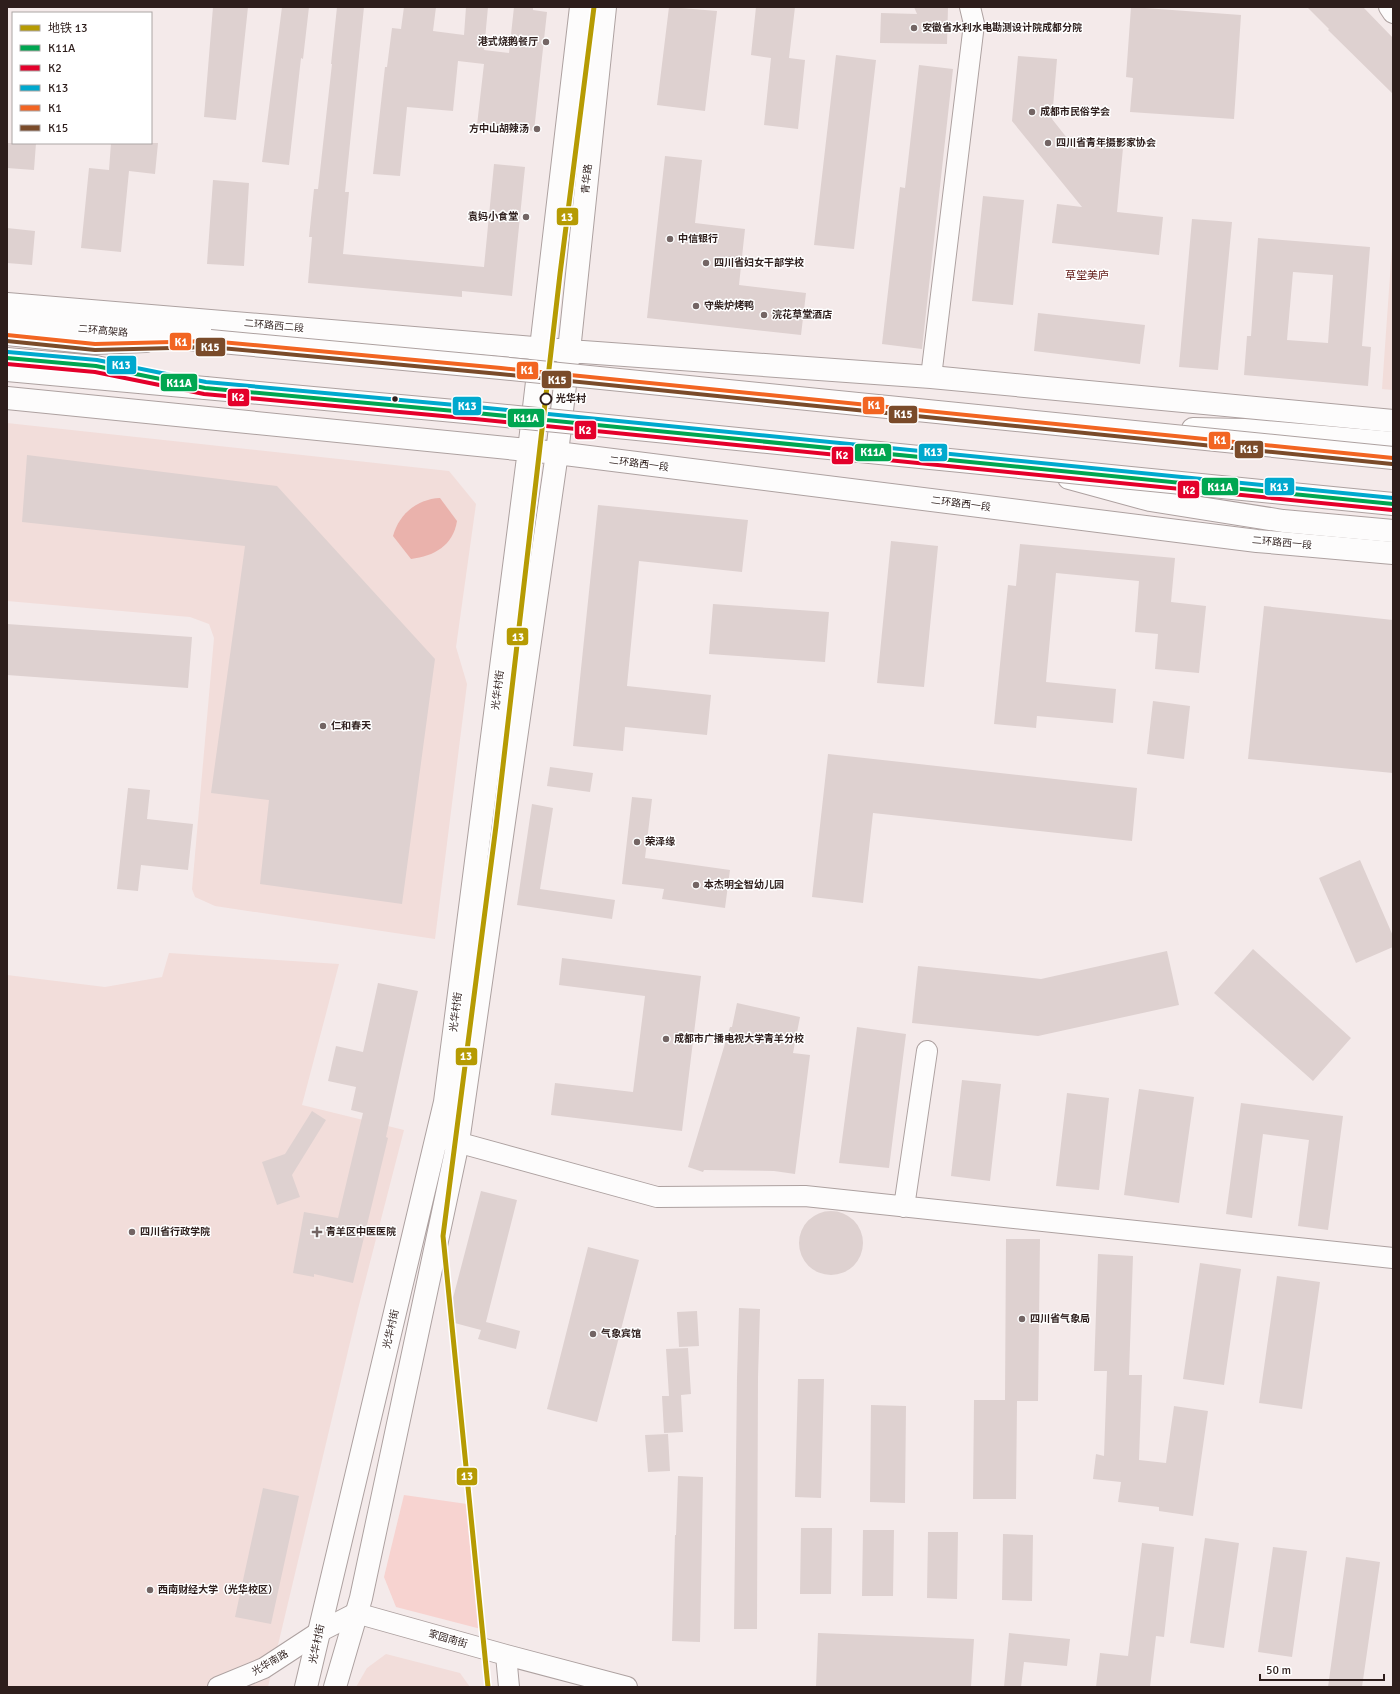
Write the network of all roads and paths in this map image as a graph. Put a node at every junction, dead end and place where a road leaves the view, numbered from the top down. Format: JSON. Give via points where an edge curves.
{"nodes":[{"id":1,"x":581,"y":7,"type":"edge"},
{"id":2,"x":605,"y":7,"type":"edge"},
{"id":3,"x":970,"y":7,"type":"edge"},
{"id":4,"x":1389,"y":7,"type":"edge"},
{"id":5,"x":1393,"y":13,"type":"edge"},
{"id":6,"x":7,"y":304,"type":"edge"},
{"id":7,"x":7,"y":322,"type":"edge"},
{"id":8,"x":7,"y":335,"type":"edge"},
{"id":9,"x":210,"y":341,"type":"junction"},
{"id":10,"x":540,"y":349,"type":"junction"},
{"id":11,"x":569,"y":351,"type":"junction"},
{"id":12,"x":7,"y":358,"type":"edge"},
{"id":13,"x":7,"y":370,"type":"edge"},
{"id":14,"x":931,"y":377,"type":"junction"},
{"id":15,"x":205,"y":388,"type":"junction"},
{"id":16,"x":7,"y":398,"type":"edge"},
{"id":17,"x":1393,"y":421,"type":"edge"},
{"id":18,"x":1066,"y":426,"type":"junction"},
{"id":19,"x":1393,"y":443,"type":"edge"},
{"id":20,"x":529,"y":450,"type":"junction"},
{"id":21,"x":557,"y":453,"type":"junction"},
{"id":22,"x":1393,"y":458,"type":"edge"},
{"id":23,"x":1035,"y":469,"type":"junction"},
{"id":24,"x":1393,"y":504,"type":"edge"},
{"id":25,"x":1393,"y":531,"type":"edge"},
{"id":26,"x":1393,"y":553,"type":"edge"},
{"id":27,"x":927,"y":1051,"type":"dead end"},
{"id":28,"x":436,"y":1136,"type":"junction"},
{"id":29,"x":458,"y":1142,"type":"junction"},
{"id":30,"x":904,"y":1207,"type":"junction"},
{"id":31,"x":1393,"y":1258,"type":"edge"},
{"id":32,"x":356,"y":1613,"type":"junction"},
{"id":33,"x":319,"y":1632,"type":"junction"},
{"id":34,"x":506,"y":1656,"type":"junction"},
{"id":35,"x":218,"y":1687,"type":"edge"},
{"id":36,"x":306,"y":1687,"type":"edge"},
{"id":37,"x":335,"y":1687,"type":"edge"},
{"id":38,"x":509,"y":1687,"type":"edge"},
{"id":39,"x":627,"y":1687,"type":"edge"}],
"edges":[{"from":1,"to":10,"type":"main road"},
{"from":2,"to":11,"type":"main road","name":"青华路"},
{"from":3,"to":14,"type":"street","via":[[974,24]]},
{"from":4,"to":5,"type":"street"},
{"from":6,"to":10,"type":"main road","name":"二环路西二段"},
{"from":7,"to":9,"type":"main road","name":"二环高架路"},
{"from":8,"to":9,"type":"street","via":[[95,344]]},
{"from":9,"to":18,"type":"main road","name":"二环高架路","bridge":true},
{"from":10,"to":11,"type":"main road"},
{"from":10,"to":20,"type":"main road","name":"光华村街"},
{"from":11,"to":14,"type":"main road"},
{"from":11,"to":21,"type":"main road","name":"光华村街"},
{"from":12,"to":15,"type":"street","via":[[96,366]]},
{"from":13,"to":15,"type":"main road"},
{"from":14,"to":17,"type":"main road"},
{"from":15,"to":23,"type":"main road","bridge":true},
{"from":16,"to":20,"type":"main road"},
{"from":18,"to":19,"type":"main road","bridge":true,"via":[[1244,430]]},
{"from":18,"to":22,"type":"main road","name":"二环高架路","bridge":true},
{"from":20,"to":21,"type":"main road","name":"二环路西一段"},
{"from":20,"to":28,"type":"main road","name":"光华村街","via":[[445,1102]]},
{"from":21,"to":26,"type":"main road","name":"二环路西一段","via":[[1257,541]]},
{"from":21,"to":29,"type":"main road","name":"光华村街"},
{"from":23,"to":24,"type":"main road","bridge":true},
{"from":23,"to":25,"type":"main road","bridge":true,"via":[[1150,500],[1283,521]]},
{"from":27,"to":30,"type":"street"},
{"from":28,"to":29,"type":"street"},
{"from":28,"to":33,"type":"main road","name":"光华村街"},
{"from":29,"to":30,"type":"street","via":[[657,1197],[805,1196]]},
{"from":29,"to":32,"type":"main road","name":"光华村街"},
{"from":30,"to":31,"type":"street"},
{"from":32,"to":33,"type":"street"},
{"from":32,"to":34,"type":"street","name":"家园南街"},
{"from":32,"to":37,"type":"main road","name":"光华村街"},
{"from":33,"to":35,"type":"street","name":"光华南路","via":[[264,1668]]},
{"from":33,"to":36,"type":"main road","name":"光华村街"},
{"from":34,"to":38,"type":"street"},
{"from":34,"to":39,"type":"street","name":"家园南街"}]}
